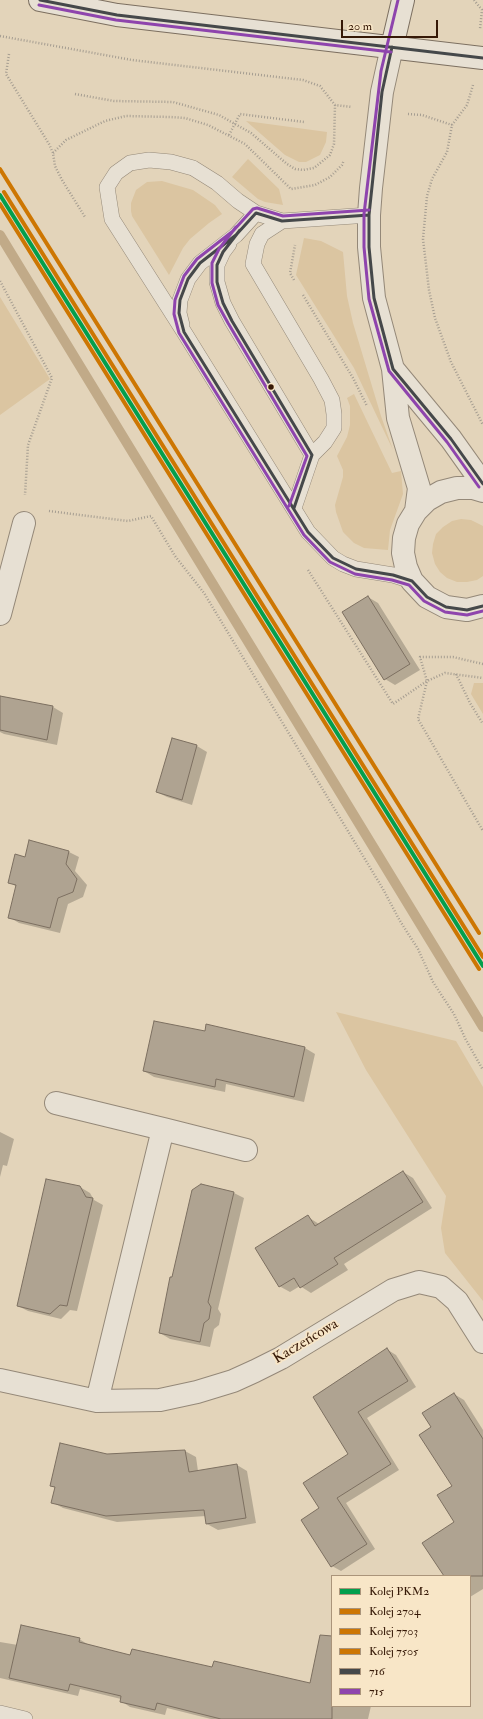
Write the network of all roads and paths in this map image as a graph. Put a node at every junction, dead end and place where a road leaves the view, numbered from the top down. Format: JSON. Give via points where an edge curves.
{"nodes":[{"id":1,"x":40,"y":0,"type":"edge"},
{"id":2,"x":403,"y":0,"type":"edge"},
{"id":3,"x":474,"y":0,"type":"edge"},
{"id":4,"x":480,"y":28,"type":"dead end"},
{"id":5,"x":0,"y":36,"type":"edge"},
{"id":6,"x":392,"y":47,"type":"junction"},
{"id":7,"x":9,"y":54,"type":"dead end"},
{"id":8,"x":483,"y":58,"type":"edge"},
{"id":9,"x":474,"y":81,"type":"dead end"},
{"id":10,"x":75,"y":94,"type":"dead end"},
{"id":11,"x":335,"y":105,"type":"junction"},
{"id":12,"x":353,"y":107,"type":"dead end"},
{"id":13,"x":422,"y":115,"type":"dead end"},
{"id":14,"x":304,"y":122,"type":"dead end"},
{"id":15,"x":235,"y":123,"type":"junction"},
{"id":16,"x":452,"y":125,"type":"junction"},
{"id":17,"x":229,"y":135,"type":"junction"},
{"id":18,"x":49,"y":144,"type":"dead end"},
{"id":19,"x":53,"y":153,"type":"dead end"},
{"id":20,"x":345,"y":158,"type":"dead end"},
{"id":21,"x":256,"y":213,"type":"junction"},
{"id":22,"x":369,"y":215,"type":"junction"},
{"id":23,"x":282,"y":221,"type":"junction"},
{"id":24,"x":236,"y":235,"type":"junction"},
{"id":25,"x":295,"y":243,"type":"dead end"},
{"id":26,"x":0,"y":281,"type":"edge"},
{"id":27,"x":295,"y":282,"type":"dead end"},
{"id":28,"x":299,"y":288,"type":"dead end"},
{"id":29,"x":184,"y":332,"type":"junction"},
{"id":30,"x":393,"y":369,"type":"junction"},
{"id":31,"x":370,"y":413,"type":"dead end"},
{"id":32,"x":483,"y":424,"type":"edge"},
{"id":33,"x":312,"y":455,"type":"junction"},
{"id":34,"x":483,"y":484,"type":"edge"},
{"id":35,"x":483,"y":491,"type":"edge"},
{"id":36,"x":294,"y":508,"type":"junction"},
{"id":37,"x":416,"y":511,"type":"junction"},
{"id":38,"x":24,"y":515,"type":"junction"},
{"id":39,"x":412,"y":581,"type":"junction"},
{"id":40,"x":483,"y":606,"type":"edge"},
{"id":41,"x":0,"y":614,"type":"edge"},
{"id":42,"x":483,"y":664,"type":"edge"},
{"id":43,"x":456,"y":673,"type":"dead end"},
{"id":44,"x":483,"y":724,"type":"edge"},
{"id":45,"x":483,"y":831,"type":"edge"},
{"id":46,"x":483,"y":1070,"type":"edge"},
{"id":47,"x":56,"y":1103,"type":"dead end"},
{"id":48,"x":163,"y":1129,"type":"junction"},
{"id":49,"x":246,"y":1150,"type":"dead end"},
{"id":50,"x":483,"y":1342,"type":"edge"},
{"id":51,"x":0,"y":1380,"type":"edge"},
{"id":52,"x":98,"y":1402,"type":"junction"},
{"id":53,"x":0,"y":1714,"type":"edge"},
{"id":54,"x":25,"y":1719,"type":"edge"}],
"edges":[{"from":1,"to":6,"type":"street","via":[[117,15]]},
{"from":2,"to":6,"type":"street"},
{"from":3,"to":4,"type":"path","via":[[482,10]]},
{"from":5,"to":11,"type":"path","via":[[132,60],[303,80],[320,86]]},
{"from":6,"to":8,"type":"street"},
{"from":6,"to":22,"type":"street","via":[[382,92]]},
{"from":7,"to":18,"type":"path","via":[[6,74]]},
{"from":9,"to":16,"type":"path","via":[[466,105]]},
{"from":10,"to":15,"type":"path","via":[[114,101],[173,102],[219,115]]},
{"from":11,"to":12,"type":"path"},
{"from":11,"to":15,"type":"path","via":[[334,144],[330,155],[314,168],[295,169]]},
{"from":13,"to":16,"type":"path"},
{"from":14,"to":15,"type":"path","via":[[240,114]]},
{"from":15,"to":17,"type":"path"},
{"from":16,"to":32,"type":"path","via":[[447,152],[432,179],[427,196],[423,239],[425,264],[435,318],[443,341]]},
{"from":17,"to":19,"type":"path","via":[[185,118],[126,116],[105,121],[66,140]]},
{"from":17,"to":20,"type":"path","via":[[245,144],[291,190],[315,185],[330,177]]},
{"from":21,"to":23,"type":"lane"},
{"from":21,"to":24,"type":"lane"},
{"from":21,"to":29,"type":"lane","via":[[193,168],[171,162],[149,160],[130,163],[116,173],[107,187],[112,219]]},
{"from":22,"to":23,"type":"lane"},
{"from":22,"to":30,"type":"street","via":[[374,298]]},
{"from":23,"to":33,"type":"lane","via":[[262,234],[253,264],[332,400],[334,428]]},
{"from":24,"to":29,"type":"lane","via":[[212,252],[188,279],[180,300],[179,314]]},
{"from":24,"to":33,"type":"lane","via":[[217,265],[217,282],[223,303]]},
{"from":25,"to":27,"type":"path","via":[[290,272]]},
{"from":26,"to":38,"type":"path","via":[[52,378],[28,445]]},
{"from":28,"to":31,"type":"path","via":[[353,378]]},
{"from":29,"to":36,"type":"lane"},
{"from":30,"to":34,"type":"street","via":[[436,420]]},
{"from":30,"to":37,"type":"street","via":[[398,418],[419,488]]},
{"from":33,"to":36,"type":"lane"},
{"from":35,"to":37,"type":"street","via":[[457,488],[441,492],[427,500]]},
{"from":36,"to":39,"type":"lane","via":[[308,532],[333,558],[356,569]]},
{"from":37,"to":39,"type":"street","via":[[408,524],[403,552]]},
{"from":38,"to":41,"type":"street"},
{"from":38,"to":46,"type":"path","via":[[128,521],[151,516],[175,556],[204,593],[285,726],[418,949],[433,982],[454,1014]]},
{"from":39,"to":40,"type":"street","via":[[427,597],[446,607],[467,610]]},
{"from":42,"to":45,"type":"path","via":[[453,657],[420,656],[427,681],[418,719]]},
{"from":43,"to":44,"type":"path"},
{"from":47,"to":48,"type":"street"},
{"from":48,"to":49,"type":"street"},
{"from":48,"to":52,"type":"street"},
{"from":50,"to":52,"type":"street","name":"Kaczeńcowa","via":[[457,1301],[441,1287],[419,1282],[393,1290],[281,1358],[233,1381],[160,1400]]},
{"from":51,"to":52,"type":"street","name":"Kaczeńcowa"},
{"from":53,"to":54,"type":"lane"}]}
